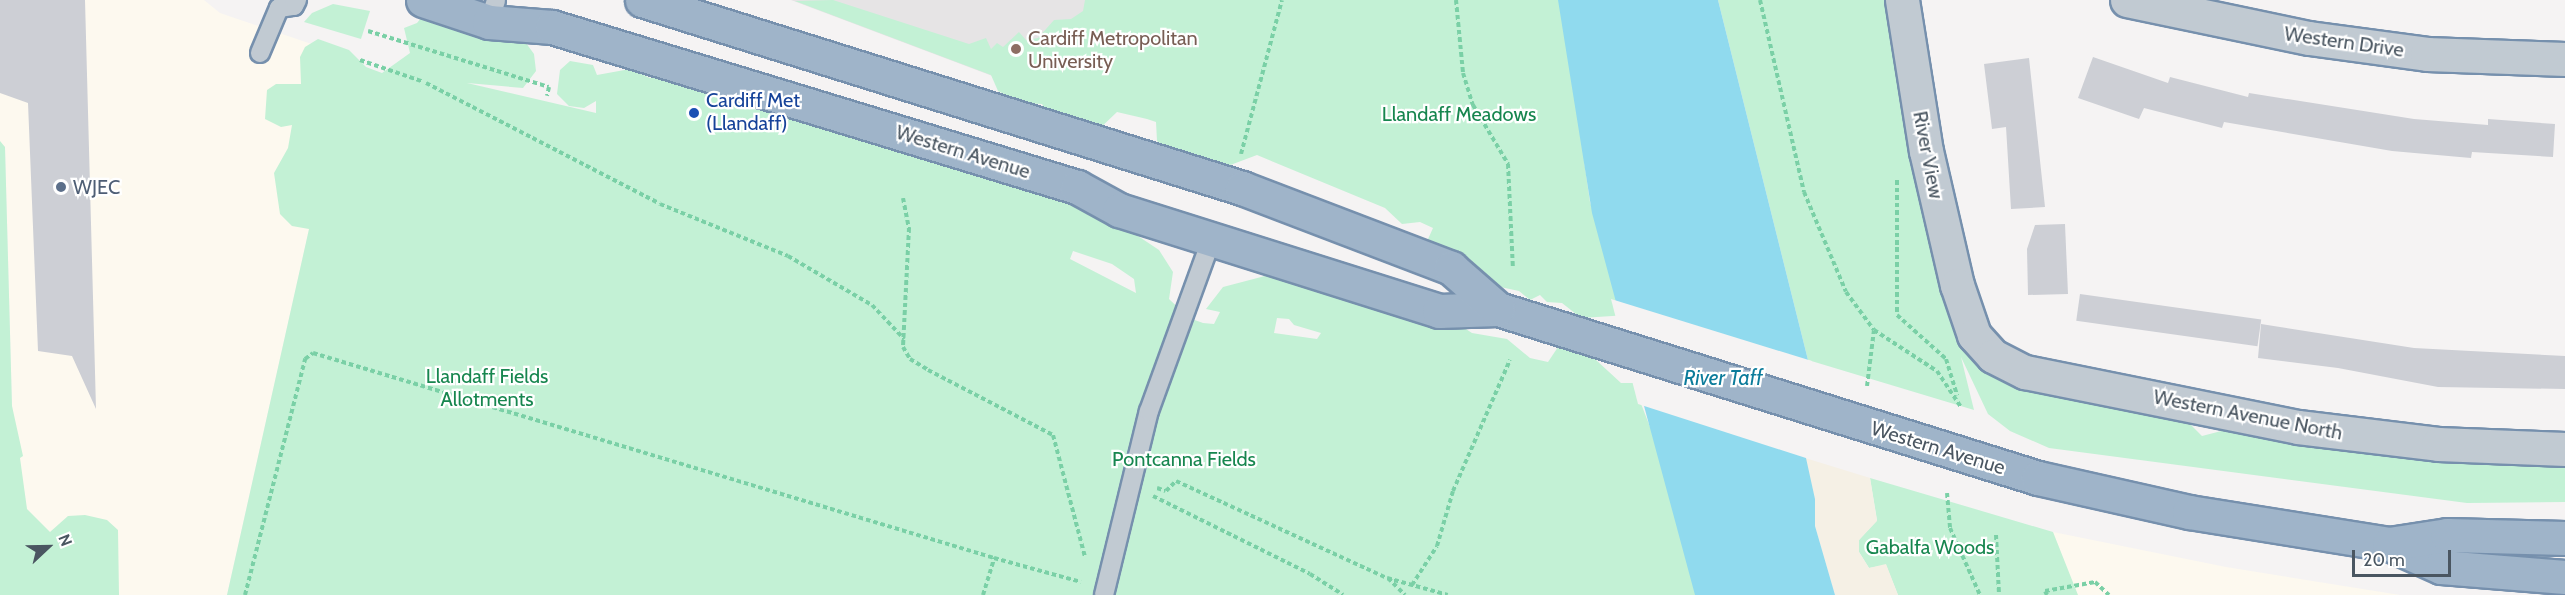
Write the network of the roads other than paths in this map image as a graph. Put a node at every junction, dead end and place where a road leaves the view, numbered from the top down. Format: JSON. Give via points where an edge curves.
{"nodes":[{"id":1,"x":297,"y":0,"type":"edge"},
{"id":2,"x":423,"y":0,"type":"edge"},
{"id":3,"x":642,"y":0,"type":"edge"},
{"id":4,"x":1902,"y":0,"type":"edge"},
{"id":5,"x":2127,"y":0,"type":"edge"},
{"id":6,"x":277,"y":4,"type":"edge"},
{"id":7,"x":492,"y":11,"type":"edge"},
{"id":8,"x":260,"y":53,"type":"dead end"},
{"id":9,"x":2565,"y":59,"type":"edge"},
{"id":10,"x":1212,"y":238,"type":"junction"},
{"id":11,"x":1498,"y":309,"type":"junction"},
{"id":12,"x":1963,"y":309,"type":"joint"},
{"id":13,"x":2565,"y":449,"type":"edge"},
{"id":14,"x":2565,"y":538,"type":"edge"},
{"id":15,"x":2389,"y":544,"type":"junction"},
{"id":16,"x":2565,"y":577,"type":"edge"},
{"id":17,"x":1105,"y":591,"type":"edge"}],
"edges":[{"from":1,"to":6,"type":"lane","via":[[294,6]]},
{"from":2,"to":7,"type":"highway","name":"Western Avenue"},
{"from":3,"to":11,"type":"highway","name":"Western Avenue","via":[[1242,188],[1451,268]]},
{"from":4,"to":12,"type":"street","name":"River View","via":[[1926,151]]},
{"from":5,"to":9,"type":"street","name":"Western Drive","via":[[2309,38],[2427,54]]},
{"from":6,"to":8,"type":"lane"},
{"from":7,"to":10,"type":"highway","name":"Western Avenue","via":[[1077,187],[1119,210]]},
{"from":10,"to":11,"type":"highway","name":"Western Avenue","via":[[1439,311]]},
{"from":10,"to":17,"type":"lane","via":[[1156,390]]},
{"from":11,"to":15,"type":"highway","name":"Western Avenue","via":[[1883,432],[2117,497]]},
{"from":12,"to":13,"type":"street","name":"Western Avenue North","via":[[1974,335],[1993,356],[2025,372],[2298,427],[2427,443]]},
{"from":14,"to":15,"type":"highway","name":"Western Avenue","via":[[2447,535]]},
{"from":15,"to":16,"type":"highway","name":"Western Avenue","via":[[2441,567]]}]}
